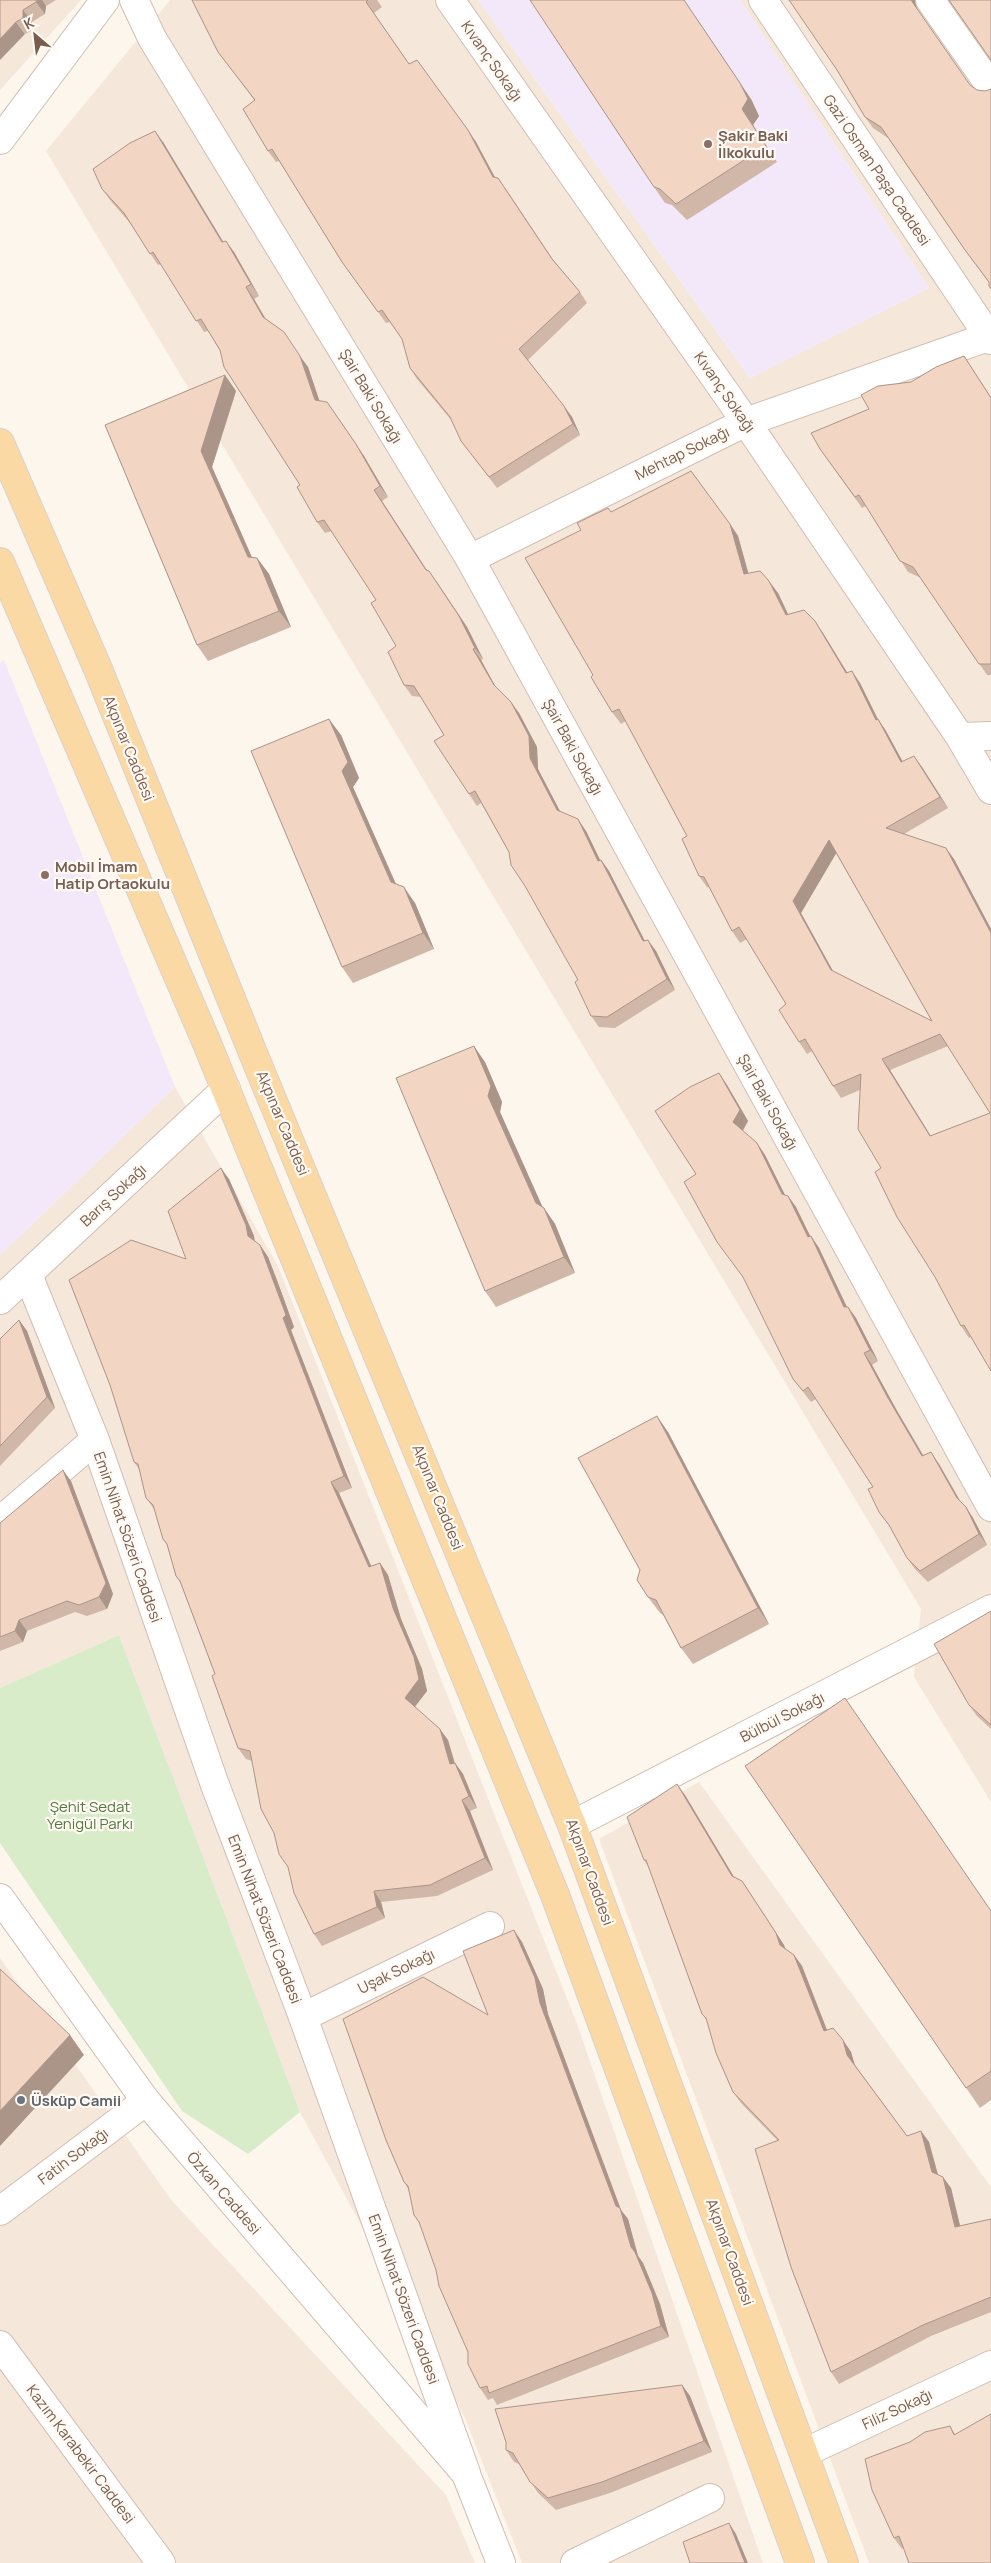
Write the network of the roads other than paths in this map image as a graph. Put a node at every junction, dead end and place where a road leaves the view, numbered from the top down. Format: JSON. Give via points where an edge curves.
{"nodes":[{"id":1,"x":105,"y":0,"type":"edge"},
{"id":2,"x":134,"y":0,"type":"edge"},
{"id":3,"x":450,"y":0,"type":"edge"},
{"id":4,"x":763,"y":0,"type":"edge"},
{"id":5,"x":930,"y":0,"type":"edge"},
{"id":6,"x":991,"y":87,"type":"edge"},
{"id":7,"x":0,"y":140,"type":"edge"},
{"id":8,"x":990,"y":339,"type":"edge"},
{"id":9,"x":746,"y":422,"type":"junction"},
{"id":10,"x":0,"y":443,"type":"edge"},
{"id":11,"x":470,"y":559,"type":"junction"},
{"id":12,"x":0,"y":562,"type":"edge"},
{"id":13,"x":991,"y":736,"type":"edge"},
{"id":14,"x":960,"y":737,"type":"junction"},
{"id":15,"x":991,"y":790,"type":"edge"},
{"id":16,"x":255,"y":1058,"type":"junction"},
{"id":17,"x":226,"y":1089,"type":"junction"},
{"id":18,"x":28,"y":1275,"type":"junction"},
{"id":19,"x":0,"y":1300,"type":"edge"},
{"id":20,"x":95,"y":1440,"type":"junction"},
{"id":21,"x":991,"y":1507,"type":"edge"},
{"id":22,"x":0,"y":1521,"type":"edge"},
{"id":23,"x":991,"y":1609,"type":"edge"},
{"id":24,"x":572,"y":1825,"type":"junction"},
{"id":25,"x":0,"y":1898,"type":"edge"},
{"id":26,"x":490,"y":1926,"type":"dead end"},
{"id":27,"x":303,"y":2017,"type":"junction"},
{"id":28,"x":146,"y":2102,"type":"junction"},
{"id":29,"x":0,"y":2211,"type":"edge"},
{"id":30,"x":0,"y":2345,"type":"edge"},
{"id":31,"x":991,"y":2365,"type":"edge"},
{"id":32,"x":804,"y":2453,"type":"junction"},
{"id":33,"x":767,"y":2468,"type":"junction"},
{"id":34,"x":466,"y":2474,"type":"junction"},
{"id":35,"x":710,"y":2498,"type":"dead end"},
{"id":36,"x":161,"y":2563,"type":"edge"},
{"id":37,"x":501,"y":2563,"type":"edge"},
{"id":38,"x":576,"y":2563,"type":"edge"},
{"id":39,"x":800,"y":2563,"type":"edge"},
{"id":40,"x":844,"y":2563,"type":"edge"}],
"edges":[{"from":1,"to":7,"type":"street"},
{"from":2,"to":11,"type":"street","name":"Şair Baki Sokağı","via":[[152,38]]},
{"from":3,"to":9,"type":"street","name":"Kıvanç Sokağı"},
{"from":4,"to":8,"type":"street","name":"Gazi Osman Paşa Caddesi"},
{"from":5,"to":6,"type":"street"},
{"from":8,"to":9,"type":"street","name":"Mehtap Sokağı"},
{"from":9,"to":11,"type":"street","name":"Mehtap Sokağı"},
{"from":9,"to":14,"type":"street","name":"Kıvanç Sokağı"},
{"from":10,"to":16,"type":"main road","name":"Akpınar Caddesi","via":[[98,669]]},
{"from":11,"to":21,"type":"street","name":"Şair Baki Sokağı"},
{"from":12,"to":17,"type":"main road"},
{"from":13,"to":14,"type":"street"},
{"from":14,"to":15,"type":"street","name":"Kıvanç Sokağı"},
{"from":16,"to":17,"type":"main road"},
{"from":16,"to":24,"type":"main road","name":"Akpınar Caddesi"},
{"from":17,"to":18,"type":"street","name":"Barış Sokağı"},
{"from":17,"to":33,"type":"main road","via":[[555,1894]]},
{"from":18,"to":19,"type":"street","name":"Barış Sokağı"},
{"from":18,"to":20,"type":"street","name":"Emin Nihat Sözeri Caddesi"},
{"from":20,"to":22,"type":"street"},
{"from":20,"to":27,"type":"street","name":"Emin Nihat Sözeri Caddesi","via":[[214,1785]]},
{"from":23,"to":24,"type":"street","name":"Bülbül Sokağı"},
{"from":24,"to":32,"type":"main road","name":"Akpınar Caddesi"},
{"from":25,"to":28,"type":"street","name":"Özkan Caddesi"},
{"from":26,"to":27,"type":"street","name":"Uşak Sokağı"},
{"from":27,"to":34,"type":"street","name":"Emin Nihat Sözeri Caddesi"},
{"from":28,"to":29,"type":"street","name":"Fatih Sokağı"},
{"from":28,"to":34,"type":"street","name":"Özkan Caddesi"},
{"from":30,"to":36,"type":"street","name":"Kazım Karabekir Caddesi"},
{"from":31,"to":32,"type":"street","name":"Filiz Sokağı"},
{"from":32,"to":33,"type":"main road"},
{"from":32,"to":40,"type":"main road","name":"Akpınar Caddesi"},
{"from":33,"to":39,"type":"main road"},
{"from":34,"to":37,"type":"street","name":"Emin Nihat Sözeri Caddesi"},
{"from":35,"to":38,"type":"street"}]}
